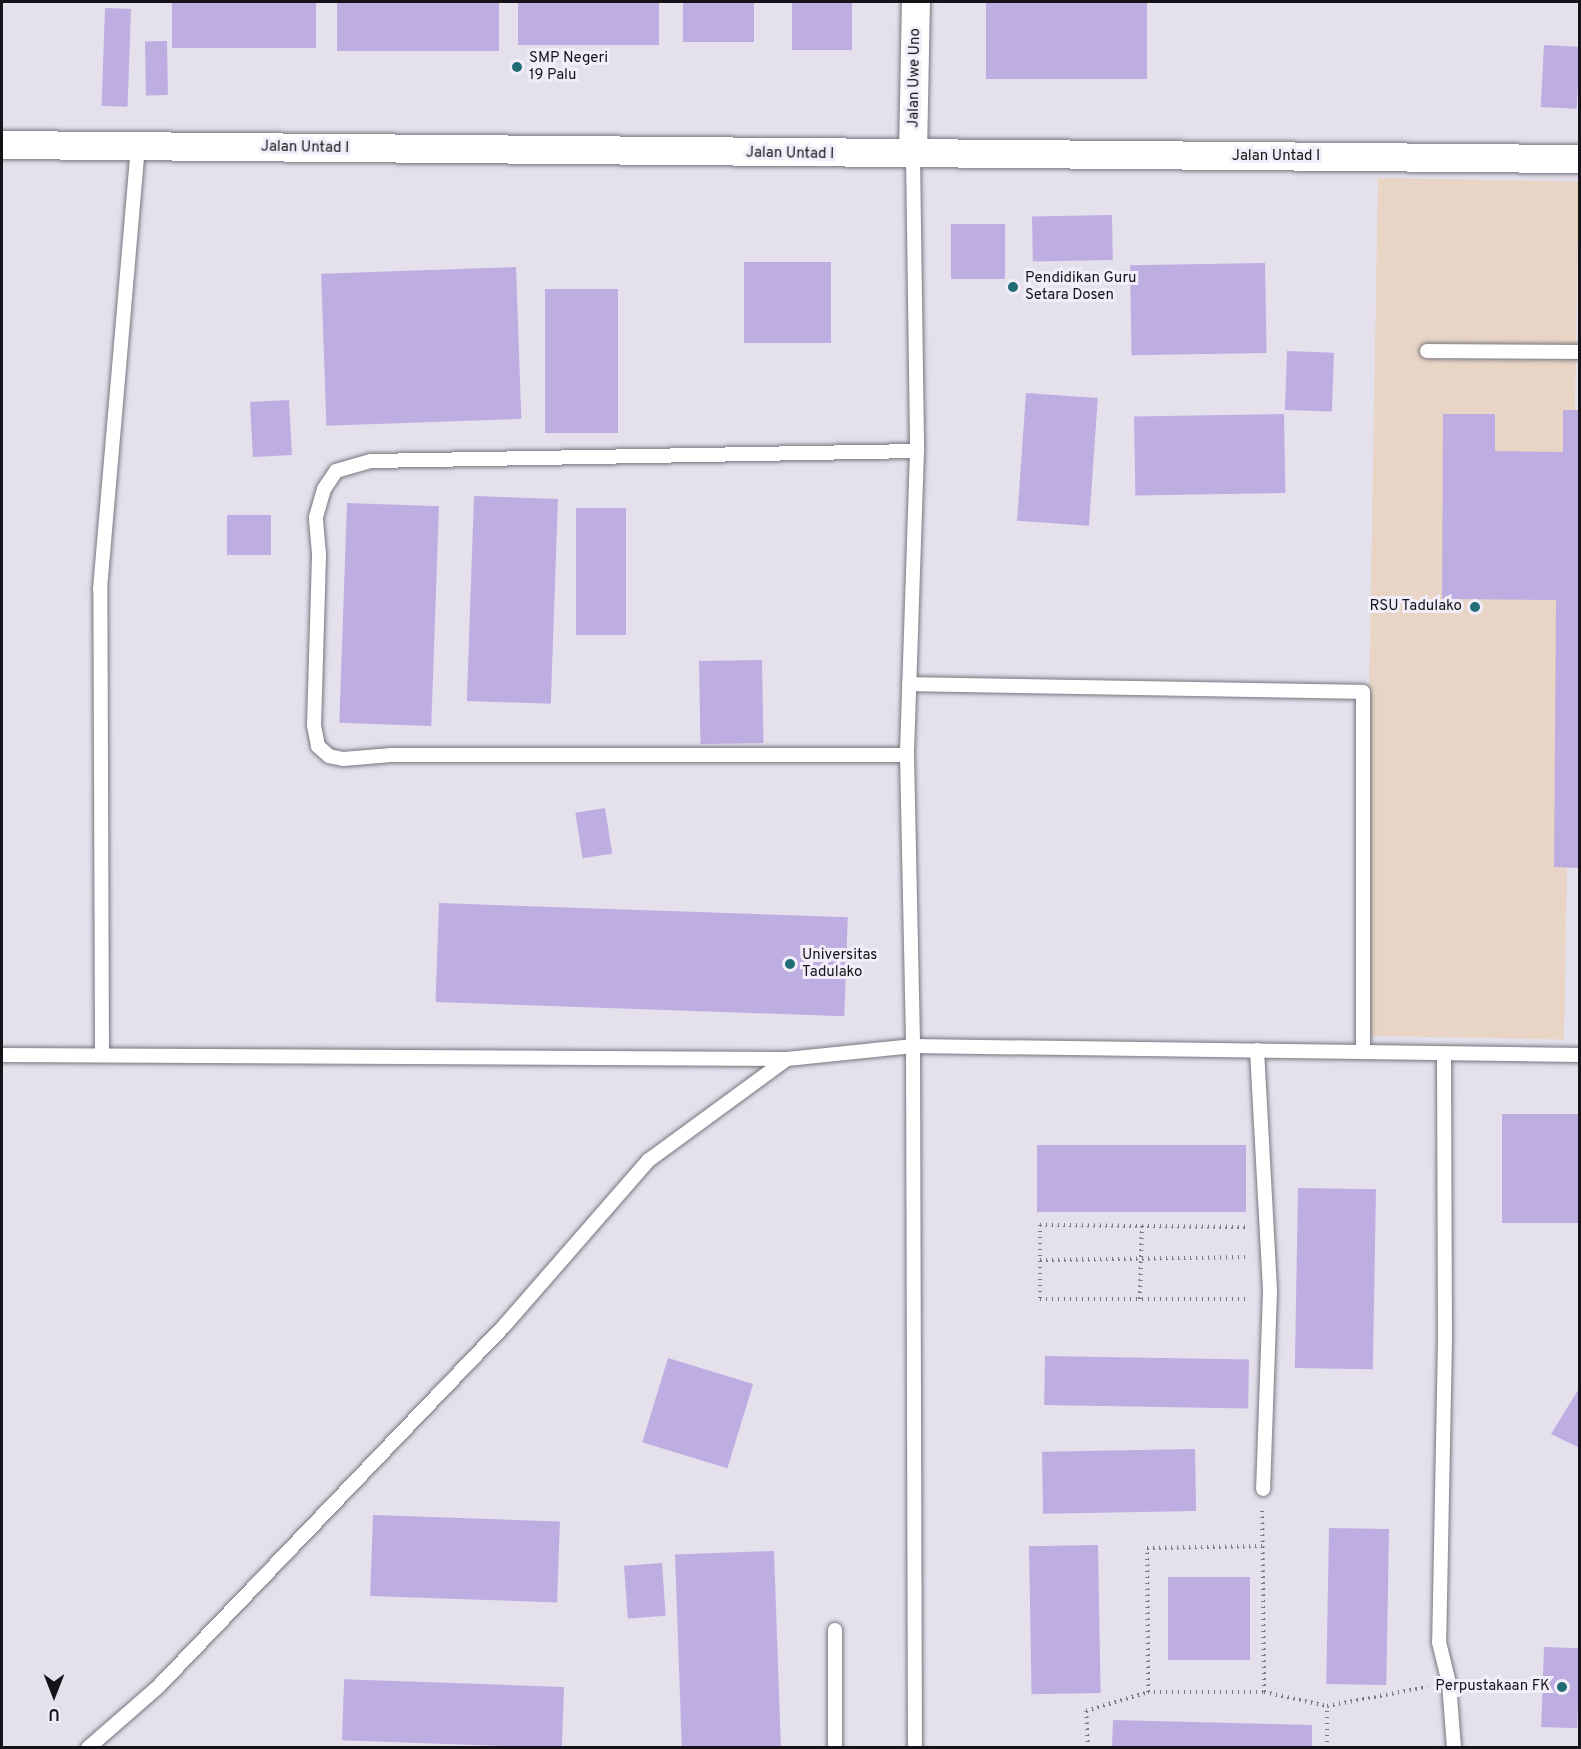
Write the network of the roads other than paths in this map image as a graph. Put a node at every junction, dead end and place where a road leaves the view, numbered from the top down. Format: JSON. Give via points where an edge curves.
{"nodes":[{"id":1,"x":916,"y":2,"type":"edge"},
{"id":2,"x":2,"y":145,"type":"edge"},
{"id":3,"x":138,"y":147,"type":"junction"},
{"id":4,"x":913,"y":155,"type":"junction"},
{"id":5,"x":1580,"y":159,"type":"edge"},
{"id":6,"x":1427,"y":351,"type":"dead end"},
{"id":7,"x":1580,"y":352,"type":"edge"},
{"id":8,"x":916,"y":451,"type":"junction"},
{"id":9,"x":909,"y":684,"type":"junction"},
{"id":10,"x":908,"y":755,"type":"junction"},
{"id":11,"x":913,"y":1046,"type":"junction"},
{"id":12,"x":1257,"y":1050,"type":"junction"},
{"id":13,"x":1363,"y":1052,"type":"junction"},
{"id":14,"x":2,"y":1055,"type":"edge"},
{"id":15,"x":102,"y":1055,"type":"junction"},
{"id":16,"x":1444,"y":1055,"type":"junction"},
{"id":17,"x":1580,"y":1055,"type":"edge"},
{"id":18,"x":788,"y":1059,"type":"junction"},
{"id":19,"x":1263,"y":1489,"type":"road end"},
{"id":20,"x":835,"y":1630,"type":"dead end"},
{"id":21,"x":88,"y":1748,"type":"edge"},
{"id":22,"x":835,"y":1748,"type":"edge"},
{"id":23,"x":915,"y":1748,"type":"edge"},
{"id":24,"x":1454,"y":1748,"type":"edge"}],
"edges":[{"from":1,"to":4,"type":"street","name":"Jalan Uwe Uno"},
{"from":2,"to":3,"type":"street","name":"Jalan Untad I"},
{"from":3,"to":4,"type":"street","name":"Jalan Untad I"},
{"from":3,"to":15,"type":"lane","via":[[100,589]]},
{"from":4,"to":5,"type":"street","name":"Jalan Untad I"},
{"from":4,"to":8,"type":"lane"},
{"from":6,"to":7,"type":"lane"},
{"from":8,"to":9,"type":"lane"},
{"from":8,"to":10,"type":"lane","via":[[371,461],[336,471],[324,489],[316,517],[319,554],[314,725],[318,746],[329,756],[343,759],[391,755]]},
{"from":9,"to":10,"type":"lane"},
{"from":9,"to":13,"type":"lane","via":[[1363,692]]},
{"from":10,"to":11,"type":"lane"},
{"from":11,"to":12,"type":"lane"},
{"from":11,"to":18,"type":"lane"},
{"from":11,"to":23,"type":"lane"},
{"from":12,"to":13,"type":"lane"},
{"from":12,"to":19,"type":"lane","via":[[1269,1299]]},
{"from":13,"to":16,"type":"lane"},
{"from":14,"to":15,"type":"lane"},
{"from":15,"to":18,"type":"lane"},
{"from":16,"to":17,"type":"lane"},
{"from":16,"to":24,"type":"lane","via":[[1445,1339],[1439,1642],[1449,1683]]},
{"from":18,"to":21,"type":"lane","via":[[649,1160],[495,1335],[158,1687]]},
{"from":20,"to":22,"type":"lane"}]}
